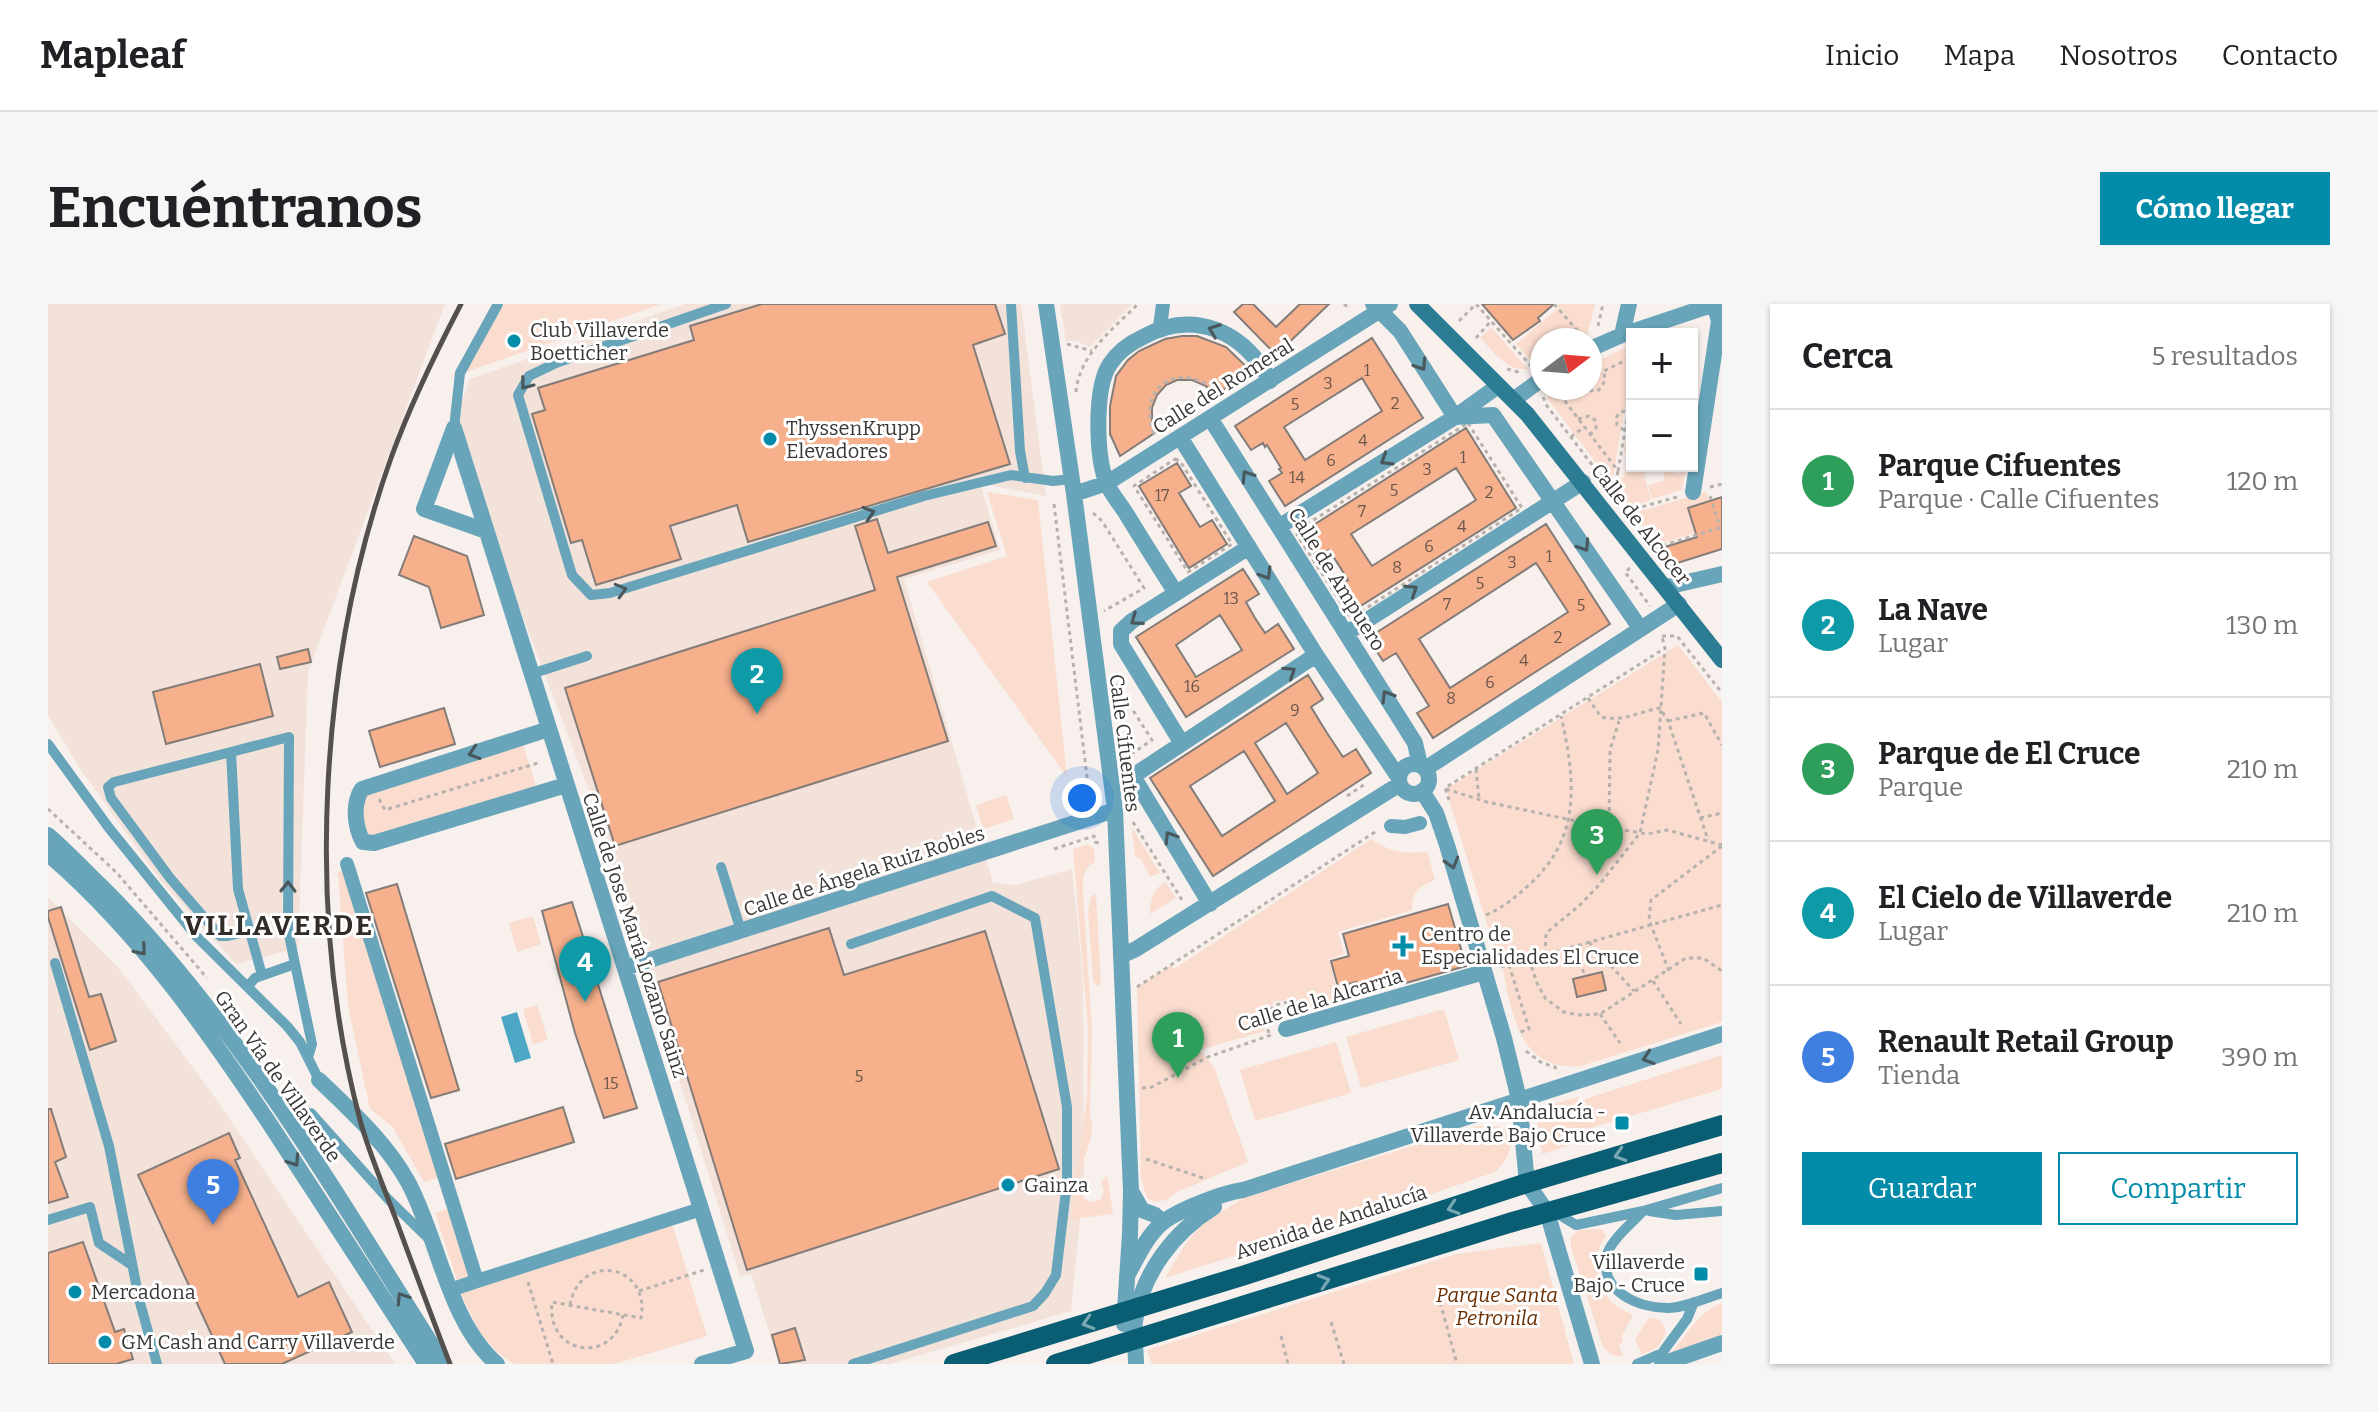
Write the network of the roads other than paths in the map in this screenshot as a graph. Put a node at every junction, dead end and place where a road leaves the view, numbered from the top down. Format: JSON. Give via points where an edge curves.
{"nodes":[{"id":1,"x":498,"y":304,"type":"edge"},
{"id":2,"x":726,"y":304,"type":"edge"},
{"id":3,"x":1011,"y":304,"type":"edge"},
{"id":4,"x":1046,"y":304,"type":"edge"},
{"id":5,"x":1163,"y":304,"type":"edge"},
{"id":6,"x":1417,"y":304,"type":"edge"},
{"id":7,"x":1629,"y":304,"type":"edge"},
{"id":8,"x":1714,"y":304,"type":"edge"},
{"id":9,"x":1381,"y":306,"type":"edge"},
{"id":10,"x":1160,"y":327,"type":"junction"},
{"id":11,"x":1622,"y":335,"type":"junction"},
{"id":12,"x":1602,"y":344,"type":"edge"},
{"id":13,"x":1270,"y":381,"type":"junction"},
{"id":14,"x":1498,"y":386,"type":"junction"},
{"id":15,"x":1530,"y":388,"type":"edge"},
{"id":16,"x":1513,"y":400,"type":"junction"},
{"id":17,"x":1527,"y":414,"type":"junction"},
{"id":18,"x":1493,"y":415,"type":"junction"},
{"id":19,"x":1455,"y":417,"type":"junction"},
{"id":20,"x":1210,"y":418,"type":"junction"},
{"id":21,"x":454,"y":428,"type":"junction"},
{"id":22,"x":1180,"y":437,"type":"junction"},
{"id":23,"x":1025,"y":478,"type":"junction"},
{"id":24,"x":1583,"y":482,"type":"junction"},
{"id":25,"x":1107,"y":483,"type":"junction"},
{"id":26,"x":1072,"y":486,"type":"junction"},
{"id":27,"x":1693,"y":492,"type":"dead end"},
{"id":28,"x":1553,"y":501,"type":"junction"},
{"id":29,"x":1280,"y":526,"type":"junction"},
{"id":30,"x":486,"y":531,"type":"junction"},
{"id":31,"x":1249,"y":547,"type":"junction"},
{"id":32,"x":1720,"y":578,"type":"edge"},
{"id":33,"x":1666,"y":587,"type":"junction"},
{"id":34,"x":1176,"y":593,"type":"junction"},
{"id":35,"x":1679,"y":604,"type":"junction"},
{"id":36,"x":1640,"y":628,"type":"junction"},
{"id":37,"x":1347,"y":633,"type":"junction"},
{"id":38,"x":1316,"y":655,"type":"junction"},
{"id":39,"x":587,"y":656,"type":"dead end"},
{"id":40,"x":1722,"y":660,"type":"edge"},
{"id":41,"x":531,"y":674,"type":"junction"},
{"id":42,"x":549,"y":729,"type":"junction"},
{"id":43,"x":1181,"y":742,"type":"junction"},
{"id":44,"x":48,"y":744,"type":"edge"},
{"id":45,"x":231,"y":752,"type":"junction"},
{"id":46,"x":1423,"y":767,"type":"junction"},
{"id":47,"x":1400,"y":781,"type":"junction"},
{"id":48,"x":566,"y":785,"type":"junction"},
{"id":49,"x":1422,"y":791,"type":"junction"},
{"id":50,"x":1115,"y":810,"type":"junction"},
{"id":51,"x":1420,"y":823,"type":"dead end"},
{"id":52,"x":1390,"y":824,"type":"road end"},
{"id":53,"x":48,"y":835,"type":"edge"},
{"id":54,"x":48,"y":854,"type":"edge"},
{"id":55,"x":347,"y":864,"type":"dead end"},
{"id":56,"x":721,"y":867,"type":"dead end"},
{"id":57,"x":1210,"y":904,"type":"junction"},
{"id":58,"x":249,"y":931,"type":"junction"},
{"id":59,"x":741,"y":931,"type":"junction"},
{"id":60,"x":851,"y":944,"type":"dead end"},
{"id":61,"x":1121,"y":956,"type":"junction"},
{"id":62,"x":55,"y":963,"type":"dead end"},
{"id":63,"x":295,"y":964,"type":"junction"},
{"id":64,"x":625,"y":968,"type":"junction"},
{"id":65,"x":1490,"y":970,"type":"junction"},
{"id":66,"x":262,"y":975,"type":"junction"},
{"id":67,"x":248,"y":986,"type":"junction"},
{"id":68,"x":1286,"y":1029,"type":"road end"},
{"id":69,"x":1722,"y":1034,"type":"edge"},
{"id":70,"x":308,"y":1058,"type":"junction"},
{"id":71,"x":319,"y":1080,"type":"joint"},
{"id":72,"x":1519,"y":1099,"type":"junction"},
{"id":73,"x":311,"y":1113,"type":"dead end"},
{"id":74,"x":1722,"y":1125,"type":"edge"},
{"id":75,"x":1722,"y":1163,"type":"edge"},
{"id":76,"x":1527,"y":1183,"type":"junction"},
{"id":77,"x":1722,"y":1188,"type":"edge"},
{"id":78,"x":1243,"y":1190,"type":"junction"},
{"id":79,"x":1131,"y":1191,"type":"junction"},
{"id":80,"x":701,"y":1209,"type":"junction"},
{"id":81,"x":1550,"y":1211,"type":"junction"},
{"id":82,"x":1643,"y":1211,"type":"junction"},
{"id":83,"x":1722,"y":1211,"type":"edge"},
{"id":84,"x":48,"y":1220,"type":"edge"},
{"id":85,"x":1163,"y":1222,"type":"junction"},
{"id":86,"x":1130,"y":1234,"type":"junction"},
{"id":87,"x":1174,"y":1241,"type":"junction"},
{"id":88,"x":434,"y":1244,"type":"junction"},
{"id":89,"x":1149,"y":1246,"type":"junction"},
{"id":90,"x":132,"y":1265,"type":"junction"},
{"id":91,"x":1127,"y":1276,"type":"junction"},
{"id":92,"x":477,"y":1281,"type":"junction"},
{"id":93,"x":450,"y":1290,"type":"junction"},
{"id":94,"x":1722,"y":1293,"type":"edge"},
{"id":95,"x":1694,"y":1302,"type":"junction"},
{"id":96,"x":1135,"y":1321,"type":"junction"},
{"id":97,"x":1722,"y":1343,"type":"edge"},
{"id":98,"x":748,"y":1357,"type":"edge"},
{"id":99,"x":157,"y":1364,"type":"edge"},
{"id":100,"x":426,"y":1364,"type":"edge"},
{"id":101,"x":444,"y":1364,"type":"edge"},
{"id":102,"x":497,"y":1364,"type":"edge"},
{"id":103,"x":702,"y":1364,"type":"edge"},
{"id":104,"x":853,"y":1364,"type":"edge"},
{"id":105,"x":954,"y":1364,"type":"edge"},
{"id":106,"x":1056,"y":1364,"type":"edge"},
{"id":107,"x":1135,"y":1364,"type":"edge"},
{"id":108,"x":1592,"y":1364,"type":"edge"},
{"id":109,"x":1637,"y":1364,"type":"edge"},
{"id":110,"x":1662,"y":1364,"type":"edge"}],
"edges":[{"from":1,"to":21,"type":"lane","via":[[460,373]]},
{"from":2,"to":23,"type":"lane","one_way":true,"via":[[556,363],[529,376],[518,395],[572,575],[591,595],[924,496],[1011,475]]},
{"from":3,"to":23,"type":"lane"},
{"from":4,"to":26,"type":"street","name":"Calle Cifuentes"},
{"from":5,"to":10,"type":"street"},
{"from":6,"to":14,"type":"main road","name":"Calle de Alcocer"},
{"from":7,"to":11,"type":"street"},
{"from":8,"to":11,"type":"street"},
{"from":8,"to":27,"type":"street","via":[[1719,321]]},
{"from":9,"to":13,"type":"street","name":"Calle del Romeral"},
{"from":9,"to":19,"type":"street","one_way":true},
{"from":13,"to":10,"type":"street","one_way":true,"via":[[1238,340],[1193,323]]},
{"from":10,"to":25,"type":"street","via":[[1128,345],[1109,365],[1098,400]]},
{"from":11,"to":12,"type":"street"},
{"from":13,"to":20,"type":"street","name":"Calle del Romeral"},
{"from":14,"to":16,"type":"main road","name":"Calle de Alcocer"},
{"from":14,"to":19,"type":"street"},
{"from":15,"to":16,"type":"street"},
{"from":16,"to":17,"type":"main road","name":"Calle de Alcocer"},
{"from":17,"to":18,"type":"street"},
{"from":17,"to":24,"type":"main road","name":"Calle de Alcocer"},
{"from":18,"to":19,"type":"street"},
{"from":18,"to":28,"type":"street"},
{"from":19,"to":29,"type":"street","one_way":true},
{"from":20,"to":22,"type":"street","name":"Calle del Romeral"},
{"from":29,"to":20,"type":"street","name":"Calle de Ampuero","one_way":true},
{"from":21,"to":30,"type":"street","name":"Calle de Jose María Lozano Sainz"},
{"from":21,"to":30,"type":"street","via":[[424,509]]},
{"from":22,"to":25,"type":"street","name":"Calle del Romeral"},
{"from":22,"to":31,"type":"street"},
{"from":23,"to":26,"type":"lane"},
{"from":24,"to":28,"type":"street"},
{"from":24,"to":33,"type":"main road","name":"Calle de Alcocer"},
{"from":25,"to":26,"type":"street","name":"Calle del Romeral"},
{"from":25,"to":34,"type":"street"},
{"from":26,"to":50,"type":"street","name":"Calle Cifuentes"},
{"from":28,"to":36,"type":"street","one_way":true},
{"from":37,"to":28,"type":"street","one_way":true},
{"from":29,"to":37,"type":"street","name":"Calle de Ampuero"},
{"from":30,"to":41,"type":"street","name":"Calle de Jose María Lozano Sainz"},
{"from":31,"to":34,"type":"street"},
{"from":31,"to":38,"type":"street","one_way":true},
{"from":32,"to":33,"type":"street"},
{"from":33,"to":35,"type":"main road","name":"Calle de Alcocer"},
{"from":34,"to":43,"type":"street","one_way":true,"via":[[1121,631],[1121,644]]},
{"from":35,"to":36,"type":"street"},
{"from":35,"to":40,"type":"main road","name":"Calle de Alcocer"},
{"from":36,"to":46,"type":"street"},
{"from":46,"to":37,"type":"street","name":"Calle de Ampuero","one_way":true,"via":[[1415,743]]},
{"from":43,"to":38,"type":"street","one_way":true},
{"from":38,"to":47,"type":"street"},
{"from":39,"to":41,"type":"lane"},
{"from":41,"to":42,"type":"street","name":"Calle de Jose María Lozano Sainz"},
{"from":42,"to":48,"type":"street","name":"Calle de Jose María Lozano Sainz"},
{"from":42,"to":48,"type":"street","one_way":true,"via":[[362,789],[357,797],[357,831],[363,842],[374,843]]},
{"from":57,"to":43,"type":"street","one_way":true,"via":[[1133,776]]},
{"from":44,"to":67,"type":"lane","via":[[197,937]]},
{"from":45,"to":58,"type":"lane","via":[[238,889]]},
{"from":45,"to":58,"type":"lane","via":[[108,787],[158,863],[220,936]]},
{"from":63,"to":45,"type":"lane","one_way":true,"via":[[288,930],[289,737]]},
{"from":46,"to":47,"type":"street","via":[[1407,766]]},
{"from":46,"to":49,"type":"street","via":[[1429,779]]},
{"from":47,"to":49,"type":"street","via":[[1410,793]]},
{"from":47,"to":57,"type":"street"},
{"from":48,"to":64,"type":"street","name":"Calle de Jose María Lozano Sainz"},
{"from":49,"to":65,"type":"street","one_way":true,"via":[[1436,813]]},
{"from":50,"to":59,"type":"street","name":"Calle de Ángela Ruiz Robles"},
{"from":50,"to":61,"type":"street","name":"Calle Cifuentes"},
{"from":51,"to":52,"type":"street"},
{"from":101,"to":53,"type":"street","name":"Gran Vía de Villaverde","one_way":true,"via":[[219,1021],[163,950]]},
{"from":54,"to":100,"type":"street","name":"Gran Vía de Villaverde","one_way":true,"via":[[96,899],[182,998]]},
{"from":55,"to":92,"type":"street"},
{"from":56,"to":59,"type":"lane"},
{"from":57,"to":61,"type":"street"},
{"from":58,"to":66,"type":"lane"},
{"from":59,"to":64,"type":"street","name":"Calle de Ángela Ruiz Robles"},
{"from":60,"to":104,"type":"lane","via":[[992,896],[1035,918],[1067,1107],[1067,1182],[1056,1275],[1045,1293],[1033,1306]]},
{"from":61,"to":79,"type":"street","name":"Calle Cifuentes"},
{"from":62,"to":90,"type":"lane","via":[[109,1146]]},
{"from":63,"to":66,"type":"lane"},
{"from":63,"to":70,"type":"lane","via":[[312,1044]]},
{"from":64,"to":80,"type":"street","name":"Calle de Jose María Lozano Sainz"},
{"from":65,"to":68,"type":"street","name":"Calle de la Alcarria"},
{"from":65,"to":72,"type":"street"},
{"from":66,"to":67,"type":"lane"},
{"from":67,"to":70,"type":"lane","via":[[287,1026]]},
{"from":69,"to":72,"type":"street","one_way":true},
{"from":70,"to":71,"type":"lane"},
{"from":71,"to":88,"type":"street","via":[[381,1144],[408,1182]]},
{"from":72,"to":76,"type":"street"},
{"from":72,"to":78,"type":"street"},
{"from":73,"to":88,"type":"lane"},
{"from":74,"to":76,"type":"main road","name":"Avenida de Andalucía","one_way":true},
{"from":75,"to":81,"type":"main road"},
{"from":76,"to":81,"type":"street"},
{"from":76,"to":105,"type":"main road","name":"Avenida de Andalucía","one_way":true},
{"from":77,"to":82,"type":"lane"},
{"from":78,"to":85,"type":"street"},
{"from":78,"to":87,"type":"street","via":[[1201,1215]]},
{"from":79,"to":85,"type":"street","via":[[1142,1210]]},
{"from":79,"to":86,"type":"street","name":"Calle Cifuentes"},
{"from":80,"to":92,"type":"street"},
{"from":80,"to":98,"type":"street","name":"Calle de Jose María Lozano Sainz"},
{"from":81,"to":82,"type":"lane","via":[[1576,1225]]},
{"from":106,"to":81,"type":"main road","one_way":true},
{"from":81,"to":108,"type":"street"},
{"from":82,"to":83,"type":"lane"},
{"from":82,"to":95,"type":"lane","via":[[1608,1251],[1606,1264],[1615,1291],[1636,1303],[1669,1308]]},
{"from":84,"to":90,"type":"lane","via":[[90,1207],[99,1243]]},
{"from":85,"to":89,"type":"street"},
{"from":86,"to":89,"type":"street"},
{"from":86,"to":91,"type":"street","name":"Calle Cifuentes"},
{"from":87,"to":89,"type":"street"},
{"from":87,"to":96,"type":"street","via":[[1149,1274]]},
{"from":88,"to":93,"type":"street"},
{"from":89,"to":91,"type":"street"},
{"from":89,"to":96,"type":"street","via":[[1136,1292]]},
{"from":90,"to":99,"type":"lane"},
{"from":91,"to":107,"type":"street","name":"Calle Cifuentes","via":[[1124,1323]]},
{"from":92,"to":93,"type":"street"},
{"from":93,"to":102,"type":"street","via":[[468,1328]]},
{"from":94,"to":95,"type":"lane"},
{"from":95,"to":109,"type":"lane","via":[[1662,1353]]},
{"from":96,"to":107,"type":"street"},
{"from":97,"to":110,"type":"street"},
{"from":98,"to":103,"type":"street"}]}
